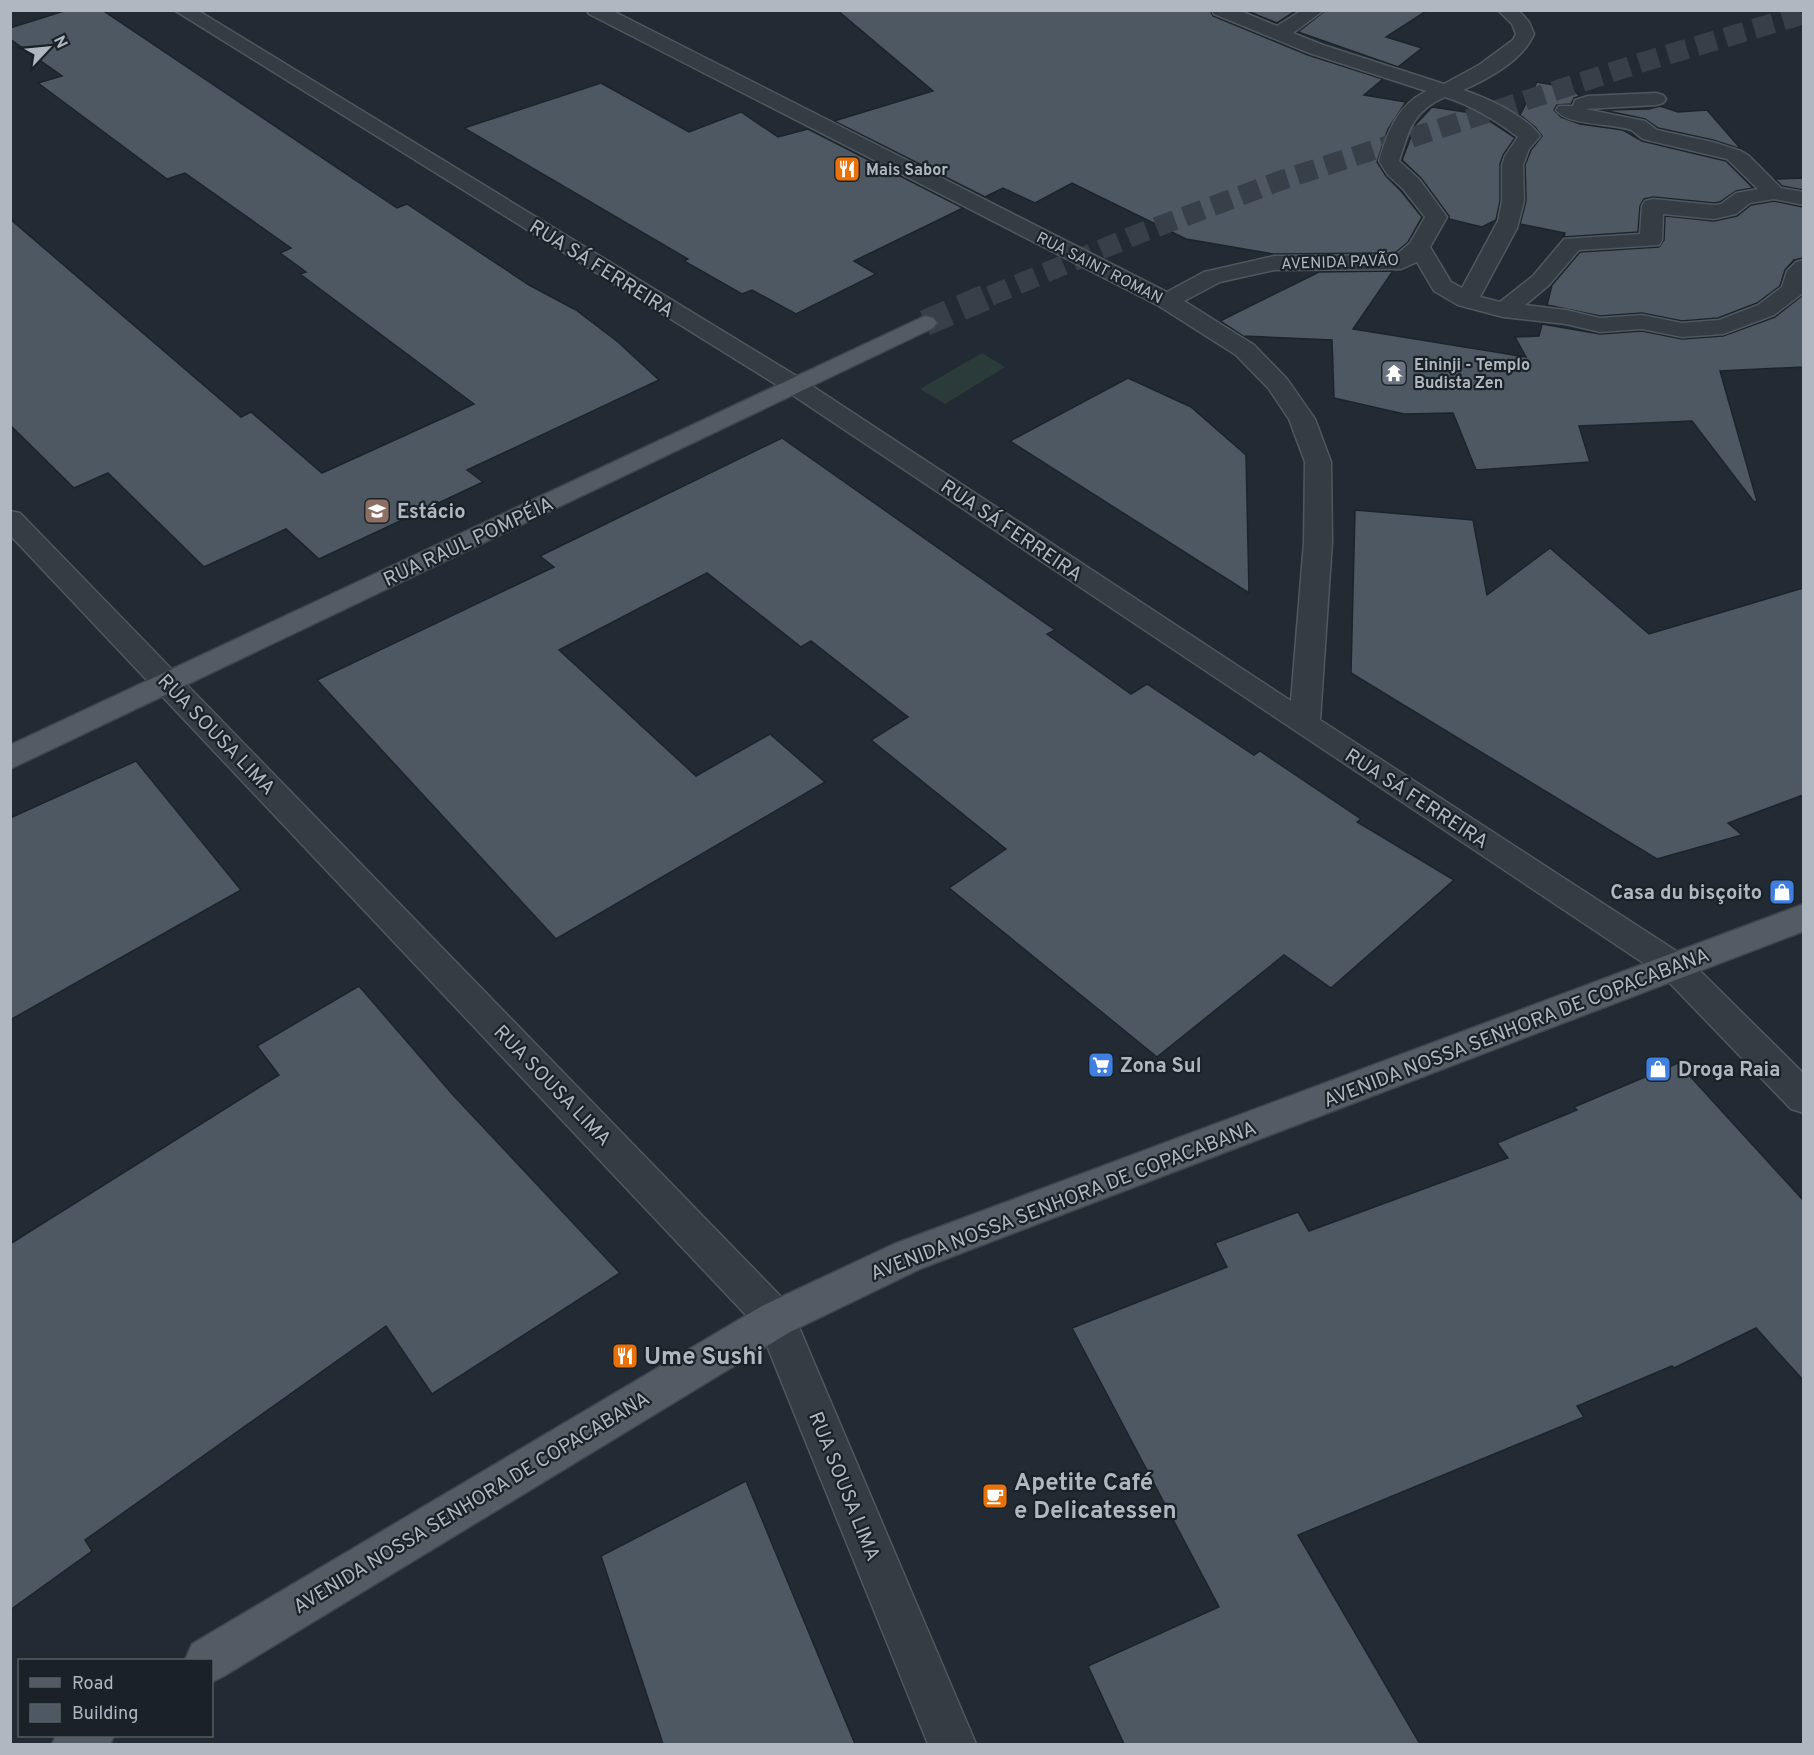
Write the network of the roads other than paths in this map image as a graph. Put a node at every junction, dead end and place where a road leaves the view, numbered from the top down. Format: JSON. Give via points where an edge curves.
{"nodes":[{"id":1,"x":183,"y":10,"type":"edge"},
{"id":2,"x":596,"y":10,"type":"edge"},
{"id":3,"x":1221,"y":10,"type":"edge"},
{"id":4,"x":1315,"y":10,"type":"edge"},
{"id":5,"x":1507,"y":10,"type":"edge"},
{"id":6,"x":1278,"y":34,"type":"junction"},
{"id":7,"x":1445,"y":90,"type":"junction"},
{"id":8,"x":1656,"y":99,"type":"dead end"},
{"id":9,"x":1548,"y":123,"type":"junction"},
{"id":10,"x":1774,"y":193,"type":"junction"},
{"id":11,"x":1803,"y":199,"type":"edge"},
{"id":12,"x":1420,"y":248,"type":"junction"},
{"id":13,"x":1803,"y":267,"type":"edge"},
{"id":14,"x":1466,"y":300,"type":"junction"},
{"id":15,"x":1167,"y":301,"type":"junction"},
{"id":16,"x":1503,"y":310,"type":"junction"},
{"id":17,"x":925,"y":323,"type":"tunnel mouth"},
{"id":18,"x":794,"y":385,"type":"junction"},
{"id":19,"x":10,"y":519,"type":"edge"},
{"id":20,"x":168,"y":684,"type":"junction"},
{"id":21,"x":1304,"y":724,"type":"junction"},
{"id":22,"x":10,"y":758,"type":"edge"},
{"id":23,"x":1803,"y":917,"type":"edge"},
{"id":24,"x":1675,"y":967,"type":"junction"},
{"id":25,"x":1803,"y":1098,"type":"edge"},
{"id":26,"x":776,"y":1319,"type":"junction"},
{"id":27,"x":210,"y":1659,"type":"edge"},
{"id":28,"x":952,"y":1744,"type":"edge"}],
"edges":[{"from":1,"to":18,"type":"street","name":"RUA SÁ FERREIRA"},
{"from":2,"to":15,"type":"street","name":"RUA SAINT ROMAN"},
{"from":3,"to":6,"type":"street"},
{"from":4,"to":6,"type":"street"},
{"from":5,"to":7,"type":"street","via":[[1520,22],[1525,34],[1521,43],[1466,81]]},
{"from":6,"to":7,"type":"street"},
{"from":7,"to":9,"type":"street","via":[[1489,107],[1524,129]]},
{"from":7,"to":12,"type":"street","name":"AVENIDA PAVÃO","via":[[1407,115],[1389,161],[1436,217]]},
{"from":8,"to":9,"type":"street","via":[[1588,102]]},
{"from":9,"to":10,"type":"street","via":[[1592,118],[1638,125],[1650,135],[1713,148],[1742,160]]},
{"from":9,"to":14,"type":"street","via":[[1513,159],[1511,212],[1502,240]]},
{"from":10,"to":11,"type":"street"},
{"from":10,"to":16,"type":"street","via":[[1744,198],[1728,209],[1714,212],[1653,206],[1651,240],[1572,244],[1553,269],[1520,300]]},
{"from":12,"to":14,"type":"street","via":[[1442,286]]},
{"from":12,"to":15,"type":"street","name":"AVENIDA PAVÃO","via":[[1401,262],[1274,263],[1237,270]]},
{"from":13,"to":16,"type":"street","via":[[1795,276],[1793,290],[1766,310],[1724,327],[1682,330],[1642,322],[1600,325]]},
{"from":14,"to":16,"type":"street"},
{"from":15,"to":21,"type":"street","name":"RUA SAINT ROMAN","via":[[1245,350],[1278,384],[1302,419],[1318,462],[1318,542]]},
{"from":17,"to":18,"type":"main road","name":"RUA RAUL POMPÉIA"},
{"from":18,"to":20,"type":"main road","name":"RUA RAUL POMPÉIA"},
{"from":18,"to":21,"type":"street","name":"RUA SÁ FERREIRA"},
{"from":19,"to":20,"type":"street","name":"RUA SOUSA LIMA"},
{"from":20,"to":22,"type":"main road","name":"RUA RAUL POMPÉIA"},
{"from":20,"to":26,"type":"street","name":"RUA SOUSA LIMA"},
{"from":21,"to":24,"type":"street","name":"RUA SÁ FERREIRA"},
{"from":23,"to":24,"type":"main road","name":"AVENIDA NOSSA SENHORA DE COPACABANA"},
{"from":24,"to":25,"type":"street","name":"RUA SÁ FERREIRA"},
{"from":24,"to":26,"type":"main road","name":"AVENIDA NOSSA SENHORA DE COPACABANA","via":[[908,1256]]},
{"from":26,"to":27,"type":"main road","name":"AVENIDA NOSSA SENHORA DE COPACABANA"},
{"from":26,"to":28,"type":"street","name":"RUA SOUSA LIMA"}]}
